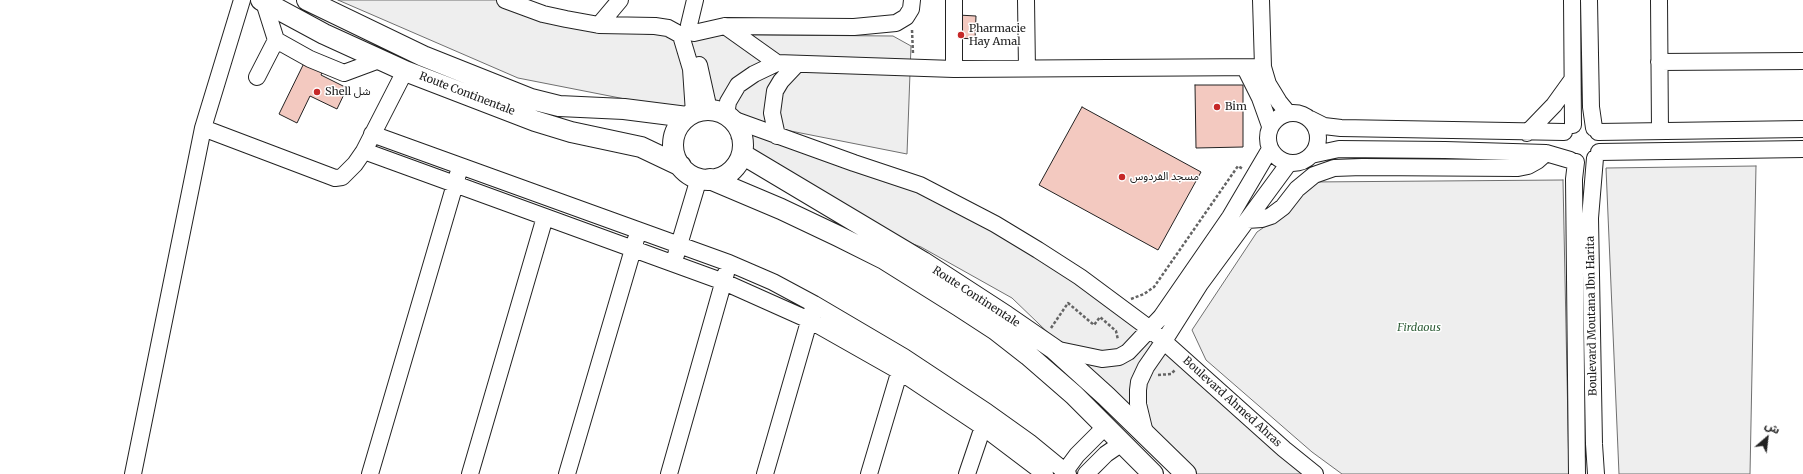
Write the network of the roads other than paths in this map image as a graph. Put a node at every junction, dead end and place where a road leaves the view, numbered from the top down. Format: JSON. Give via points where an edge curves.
{"nodes":[{"id":1,"x":242,"y":0,"type":"edge"},
{"id":2,"x":307,"y":0,"type":"edge"},
{"id":3,"x":506,"y":0,"type":"edge"},
{"id":4,"x":620,"y":0,"type":"edge"},
{"id":5,"x":695,"y":0,"type":"edge"},
{"id":6,"x":954,"y":0,"type":"edge"},
{"id":7,"x":1026,"y":0,"type":"edge"},
{"id":8,"x":1261,"y":0,"type":"edge"},
{"id":9,"x":1572,"y":0,"type":"edge"},
{"id":10,"x":1589,"y":0,"type":"edge"},
{"id":11,"x":1659,"y":0,"type":"edge"},
{"id":12,"x":262,"y":1,"type":"edge"},
{"id":13,"x":524,"y":3,"type":"edge"},
{"id":14,"x":911,"y":5,"type":"edge"},
{"id":15,"x":599,"y":25,"type":"junction"},
{"id":16,"x":725,"y":26,"type":"junction"},
{"id":17,"x":687,"y":34,"type":"junction"},
{"id":18,"x":276,"y":40,"type":"junction"},
{"id":19,"x":379,"y":60,"type":"junction"},
{"id":20,"x":1803,"y":61,"type":"edge"},
{"id":21,"x":1659,"y":62,"type":"junction"},
{"id":22,"x":777,"y":63,"type":"junction"},
{"id":23,"x":797,"y":64,"type":"junction"},
{"id":24,"x":1262,"y":67,"type":"junction"},
{"id":25,"x":1245,"y":68,"type":"junction"},
{"id":26,"x":1027,"y":69,"type":"junction"},
{"id":27,"x":954,"y":70,"type":"junction"},
{"id":28,"x":405,"y":71,"type":"junction"},
{"id":29,"x":257,"y":77,"type":"dead end"},
{"id":30,"x":1572,"y":80,"type":"junction"},
{"id":31,"x":1288,"y":113,"type":"junction"},
{"id":32,"x":710,"y":115,"type":"junction"},
{"id":33,"x":1310,"y":119,"type":"junction"},
{"id":34,"x":1270,"y":126,"type":"junction"},
{"id":35,"x":203,"y":128,"type":"junction"},
{"id":36,"x":1569,"y":129,"type":"junction"},
{"id":37,"x":1803,"y":129,"type":"edge"},
{"id":38,"x":1596,"y":130,"type":"junction"},
{"id":39,"x":1660,"y":131,"type":"junction"},
{"id":40,"x":1527,"y":133,"type":"junction"},
{"id":41,"x":372,"y":134,"type":"junction"},
{"id":42,"x":777,"y":136,"type":"junction"},
{"id":43,"x":1803,"y":149,"type":"edge"},
{"id":44,"x":1270,"y":150,"type":"junction"},
{"id":45,"x":364,"y":151,"type":"junction"},
{"id":46,"x":1546,"y":153,"type":"junction"},
{"id":47,"x":742,"y":154,"type":"junction"},
{"id":48,"x":1311,"y":155,"type":"junction"},
{"id":49,"x":1597,"y":155,"type":"junction"},
{"id":50,"x":1573,"y":161,"type":"junction"},
{"id":51,"x":1289,"y":162,"type":"junction"},
{"id":52,"x":460,"y":166,"type":"junction"},
{"id":53,"x":681,"y":166,"type":"junction"},
{"id":54,"x":704,"y":179,"type":"junction"},
{"id":55,"x":455,"y":184,"type":"junction"},
{"id":56,"x":545,"y":217,"type":"junction"},
{"id":57,"x":1247,"y":220,"type":"junction"},
{"id":58,"x":638,"y":231,"type":"junction"},
{"id":59,"x":679,"y":246,"type":"junction"},
{"id":60,"x":633,"y":249,"type":"junction"},
{"id":61,"x":729,"y":263,"type":"junction"},
{"id":62,"x":673,"y":264,"type":"junction"},
{"id":63,"x":724,"y":282,"type":"junction"},
{"id":64,"x":814,"y":304,"type":"junction"},
{"id":65,"x":810,"y":320,"type":"junction"},
{"id":66,"x":1150,"y":329,"type":"junction"},
{"id":67,"x":1164,"y":341,"type":"junction"},
{"id":68,"x":1048,"y":346,"type":"junction"},
{"id":69,"x":901,"y":364,"type":"junction"},
{"id":70,"x":985,"y":419,"type":"junction"},
{"id":71,"x":1108,"y":428,"type":"junction"},
{"id":72,"x":1144,"y":433,"type":"junction"},
{"id":73,"x":1122,"y":443,"type":"junction"},
{"id":74,"x":1065,"y":473,"type":"edge"},
{"id":75,"x":133,"y":474,"type":"edge"},
{"id":76,"x":370,"y":474,"type":"edge"},
{"id":77,"x":470,"y":474,"type":"edge"},
{"id":78,"x":567,"y":474,"type":"edge"},
{"id":79,"x":669,"y":474,"type":"edge"},
{"id":80,"x":765,"y":474,"type":"edge"},
{"id":81,"x":869,"y":474,"type":"edge"},
{"id":82,"x":967,"y":474,"type":"edge"},
{"id":83,"x":1045,"y":474,"type":"edge"},
{"id":84,"x":1086,"y":474,"type":"edge"},
{"id":85,"x":1153,"y":474,"type":"edge"},
{"id":86,"x":1186,"y":474,"type":"edge"},
{"id":87,"x":1315,"y":474,"type":"edge"},
{"id":88,"x":1577,"y":474,"type":"edge"},
{"id":89,"x":1596,"y":474,"type":"edge"}],
"edges":[{"from":1,"to":35,"type":"street"},
{"from":2,"to":32,"type":"main road","name":"Route Continentale","via":[[423,56],[531,99],[559,106]]},
{"from":3,"to":13,"type":"street"},
{"from":4,"to":15,"type":"street"},
{"from":5,"to":17,"type":"street"},
{"from":6,"to":27,"type":"street"},
{"from":7,"to":26,"type":"street"},
{"from":8,"to":24,"type":"street"},
{"from":9,"to":30,"type":"street"},
{"from":10,"to":38,"type":"street","via":[[1591,107]]},
{"from":11,"to":21,"type":"street"},
{"from":12,"to":18,"type":"street"},
{"from":12,"to":19,"type":"main road","name":"Route Continentale"},
{"from":13,"to":15,"type":"street","via":[[543,14]]},
{"from":14,"to":16,"type":"street","via":[[902,20],[883,24],[854,27]]},
{"from":15,"to":17,"type":"street","via":[[655,26]]},
{"from":16,"to":17,"type":"street"},
{"from":16,"to":22,"type":"street"},
{"from":17,"to":32,"type":"street","via":[[700,67]]},
{"from":18,"to":19,"type":"street","via":[[310,59],[344,73]]},
{"from":18,"to":29,"type":"street"},
{"from":19,"to":28,"type":"main road","name":"Route Continentale"},
{"from":20,"to":21,"type":"street"},
{"from":21,"to":39,"type":"street"},
{"from":22,"to":23,"type":"street"},
{"from":22,"to":32,"type":"street","via":[[738,85],[728,102]]},
{"from":23,"to":27,"type":"street"},
{"from":23,"to":42,"type":"street","via":[[781,81],[774,96],[772,113]]},
{"from":24,"to":25,"type":"street"},
{"from":24,"to":31,"type":"street","via":[[1268,84]]},
{"from":25,"to":26,"type":"street"},
{"from":25,"to":34,"type":"street"},
{"from":26,"to":27,"type":"street"},
{"from":28,"to":41,"type":"street"},
{"from":28,"to":53,"type":"main road","name":"Route Continentale","via":[[571,132],[641,147]]},
{"from":30,"to":36,"type":"street"},
{"from":30,"to":40,"type":"street","via":[[1554,105]]},
{"from":31,"to":33,"type":"street","via":[[1304,115]]},
{"from":31,"to":34,"type":"street","via":[[1281,115]]},
{"from":32,"to":42,"type":"street","name":"Boulevard Ahmed Ahras"},
{"from":32,"to":47,"type":"main road","via":[[742,135]]},
{"from":32,"to":53,"type":"main road","via":[[677,130],[674,146]]},
{"from":33,"to":40,"type":"street","via":[[1324,126],[1341,128]]},
{"from":33,"to":48,"type":"street","via":[[1318,141]]},
{"from":34,"to":44,"type":"street","via":[[1267,134]]},
{"from":35,"to":45,"type":"street","via":[[335,178],[342,177]]},
{"from":35,"to":75,"type":"street"},
{"from":36,"to":38,"type":"street","via":[[1584,123]]},
{"from":36,"to":40,"type":"street"},
{"from":36,"to":50,"type":"street","via":[[1562,138],[1562,149]]},
{"from":37,"to":39,"type":"street"},
{"from":38,"to":39,"type":"street"},
{"from":38,"to":49,"type":"street","via":[[1601,138]]},
{"from":41,"to":45,"type":"street"},
{"from":41,"to":52,"type":"street"},
{"from":42,"to":66,"type":"street","name":"Boulevard Ahmed Ahras","via":[[907,180],[940,194],[1038,250],[1080,277]]},
{"from":43,"to":49,"type":"street"},
{"from":44,"to":51,"type":"street","via":[[1282,160]]},
{"from":44,"to":66,"type":"street","via":[[1195,268]]},
{"from":45,"to":55,"type":"street"},
{"from":46,"to":48,"type":"street","via":[[1339,148]]},
{"from":46,"to":50,"type":"street"},
{"from":46,"to":57,"type":"street","via":[[1533,164],[1518,168],[1334,168],[1314,175],[1271,216]]},
{"from":47,"to":54,"type":"main road","via":[[730,172],[720,177]]},
{"from":47,"to":68,"type":"main road","name":"Route Continentale","via":[[923,262]]},
{"from":48,"to":51,"type":"street","via":[[1305,160]]},
{"from":49,"to":50,"type":"street","via":[[1589,161]]},
{"from":49,"to":89,"type":"street","name":"Boulevard Moutana Ibn Harita","via":[[1590,218]]},
{"from":50,"to":88,"type":"street","name":"Boulevard Moutana Ibn Harita"},
{"from":51,"to":57,"type":"street"},
{"from":52,"to":55,"type":"street"},
{"from":52,"to":58,"type":"street"},
{"from":53,"to":54,"type":"main road","via":[[689,174]]},
{"from":54,"to":59,"type":"street"},
{"from":54,"to":71,"type":"main road","name":"Route Continentale","via":[[781,209],[884,259],[996,330],[1028,355]]},
{"from":55,"to":56,"type":"street"},
{"from":55,"to":76,"type":"street"},
{"from":56,"to":60,"type":"street"},
{"from":56,"to":77,"type":"street"},
{"from":57,"to":67,"type":"street","via":[[1200,284]]},
{"from":58,"to":59,"type":"street"},
{"from":58,"to":60,"type":"street"},
{"from":59,"to":61,"type":"street"},
{"from":59,"to":62,"type":"street"},
{"from":60,"to":62,"type":"street"},
{"from":60,"to":78,"type":"street"},
{"from":61,"to":63,"type":"street"},
{"from":61,"to":64,"type":"street","via":[[773,282]]},
{"from":62,"to":63,"type":"street"},
{"from":63,"to":65,"type":"street"},
{"from":63,"to":79,"type":"street"},
{"from":64,"to":65,"type":"street"},
{"from":64,"to":69,"type":"street"},
{"from":65,"to":69,"type":"street"},
{"from":65,"to":80,"type":"street"},
{"from":66,"to":67,"type":"street","name":"Boulevard Ahmed Ahras"},
{"from":66,"to":68,"type":"street","via":[[1128,352],[1119,357],[1094,358]]},
{"from":67,"to":72,"type":"street","via":[[1139,382],[1138,404]]},
{"from":67,"to":87,"type":"street","name":"Boulevard Ahmed Ahras"},
{"from":68,"to":72,"type":"main road","name":"Route Continentale"},
{"from":69,"to":70,"type":"street"},
{"from":69,"to":81,"type":"street"},
{"from":70,"to":74,"type":"street","via":[[1029,442]]},
{"from":70,"to":82,"type":"street"},
{"from":70,"to":83,"type":"street"},
{"from":71,"to":73,"type":"main road","name":"Route Continentale"},
{"from":71,"to":74,"type":"street","via":[[1091,440]]},
{"from":72,"to":86,"type":"main road","name":"Route Continentale"},
{"from":73,"to":84,"type":"street","via":[[1106,454]]},
{"from":73,"to":85,"type":"main road","name":"Route Continentale"}]}
